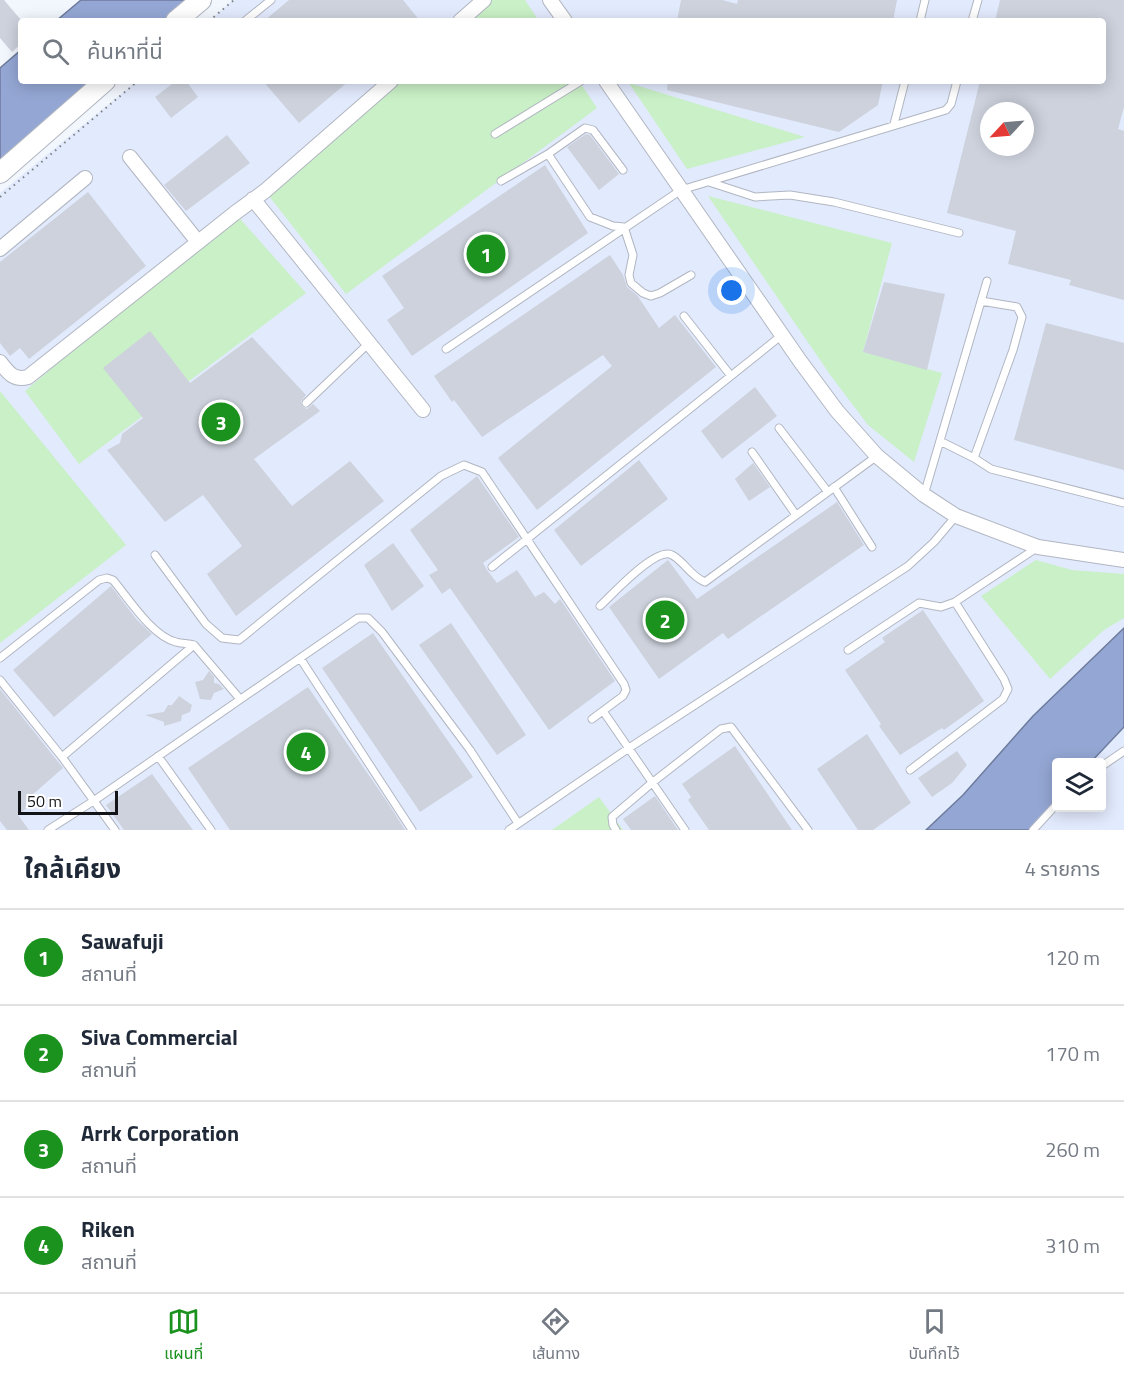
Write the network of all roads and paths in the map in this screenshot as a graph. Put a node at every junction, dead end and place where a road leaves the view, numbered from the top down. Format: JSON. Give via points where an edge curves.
{"nodes":[{"id":1,"x":201,"y":0,"type":"edge"},
{"id":2,"x":234,"y":0,"type":"edge"},
{"id":3,"x":271,"y":0,"type":"edge"},
{"id":4,"x":484,"y":0,"type":"edge"},
{"id":5,"x":550,"y":0,"type":"edge"},
{"id":6,"x":925,"y":0,"type":"edge"},
{"id":7,"x":978,"y":0,"type":"edge"},
{"id":8,"x":180,"y":18,"type":"edge"},
{"id":9,"x":213,"y":18,"type":"edge"},
{"id":10,"x":249,"y":18,"type":"edge"},
{"id":11,"x":463,"y":18,"type":"edge"},
{"id":12,"x":563,"y":18,"type":"edge"},
{"id":13,"x":921,"y":18,"type":"edge"},
{"id":14,"x":973,"y":18,"type":"edge"},
{"id":15,"x":102,"y":84,"type":"edge"},
{"id":16,"x":134,"y":84,"type":"edge"},
{"id":17,"x":389,"y":84,"type":"edge"},
{"id":18,"x":576,"y":84,"type":"edge"},
{"id":19,"x":608,"y":84,"type":"edge"},
{"id":20,"x":903,"y":84,"type":"edge"},
{"id":21,"x":956,"y":84,"type":"edge"},
{"id":22,"x":894,"y":124,"type":"junction"},
{"id":23,"x":495,"y":134,"type":"dead end"},
{"id":24,"x":548,"y":154,"type":"junction"},
{"id":25,"x":130,"y":157,"type":"dead end"},
{"id":26,"x":623,"y":170,"type":"dead end"},
{"id":27,"x":0,"y":172,"type":"edge"},
{"id":28,"x":84,"y":178,"type":"dead end"},
{"id":29,"x":501,"y":181,"type":"dead end"},
{"id":30,"x":709,"y":182,"type":"junction"},
{"id":31,"x":681,"y":190,"type":"junction"},
{"id":32,"x":0,"y":197,"type":"edge"},
{"id":33,"x":254,"y":200,"type":"junction"},
{"id":34,"x":624,"y":227,"type":"junction"},
{"id":35,"x":959,"y":233,"type":"dead end"},
{"id":36,"x":198,"y":242,"type":"junction"},
{"id":37,"x":0,"y":249,"type":"edge"},
{"id":38,"x":691,"y":274,"type":"dead end"},
{"id":39,"x":987,"y":280,"type":"dead end"},
{"id":40,"x":981,"y":301,"type":"junction"},
{"id":41,"x":684,"y":316,"type":"dead end"},
{"id":42,"x":782,"y":335,"type":"junction"},
{"id":43,"x":369,"y":343,"type":"junction"},
{"id":44,"x":446,"y":349,"type":"dead end"},
{"id":45,"x":0,"y":362,"type":"edge"},
{"id":46,"x":731,"y":376,"type":"junction"},
{"id":47,"x":306,"y":403,"type":"dead end"},
{"id":48,"x":423,"y":410,"type":"dead end"},
{"id":49,"x":779,"y":428,"type":"dead end"},
{"id":50,"x":940,"y":441,"type":"junction"},
{"id":51,"x":752,"y":452,"type":"dead end"},
{"id":52,"x":877,"y":456,"type":"junction"},
{"id":53,"x":974,"y":458,"type":"junction"},
{"id":54,"x":831,"y":490,"type":"junction"},
{"id":55,"x":924,"y":495,"type":"junction"},
{"id":56,"x":1124,"y":503,"type":"edge"},
{"id":57,"x":796,"y":515,"type":"junction"},
{"id":58,"x":956,"y":516,"type":"junction"},
{"id":59,"x":527,"y":540,"type":"junction"},
{"id":60,"x":872,"y":547,"type":"dead end"},
{"id":61,"x":1038,"y":547,"type":"junction"},
{"id":62,"x":155,"y":555,"type":"dead end"},
{"id":63,"x":1124,"y":560,"type":"edge"},
{"id":64,"x":492,"y":567,"type":"dead end"},
{"id":65,"x":955,"y":602,"type":"junction"},
{"id":66,"x":600,"y":606,"type":"dead end"},
{"id":67,"x":194,"y":645,"type":"junction"},
{"id":68,"x":848,"y":650,"type":"dead end"},
{"id":69,"x":0,"y":658,"type":"edge"},
{"id":70,"x":300,"y":658,"type":"junction"},
{"id":71,"x":0,"y":680,"type":"edge"},
{"id":72,"x":240,"y":699,"type":"junction"},
{"id":73,"x":603,"y":711,"type":"junction"},
{"id":74,"x":592,"y":719,"type":"dead end"},
{"id":75,"x":629,"y":748,"type":"junction"},
{"id":76,"x":1124,"y":751,"type":"edge"},
{"id":77,"x":158,"y":756,"type":"junction"},
{"id":78,"x":62,"y":757,"type":"junction"},
{"id":79,"x":1106,"y":763,"type":"edge"},
{"id":80,"x":910,"y":770,"type":"dead end"},
{"id":81,"x":653,"y":782,"type":"junction"},
{"id":82,"x":94,"y":800,"type":"junction"},
{"id":83,"x":1052,"y":809,"type":"edge"},
{"id":84,"x":518,"y":823,"type":"junction"},
{"id":85,"x":48,"y":830,"type":"edge"},
{"id":86,"x":115,"y":830,"type":"edge"},
{"id":87,"x":211,"y":830,"type":"edge"},
{"id":88,"x":412,"y":830,"type":"edge"},
{"id":89,"x":509,"y":830,"type":"edge"},
{"id":90,"x":616,"y":830,"type":"edge"},
{"id":91,"x":685,"y":830,"type":"edge"},
{"id":92,"x":808,"y":830,"type":"edge"},
{"id":93,"x":1033,"y":830,"type":"edge"}],
"edges":[{"from":1,"to":8,"type":"street"},
{"from":2,"to":9,"type":"path"},
{"from":3,"to":10,"type":"lane"},
{"from":4,"to":11,"type":"street"},
{"from":5,"to":12,"type":"street"},
{"from":6,"to":13,"type":"lane"},
{"from":7,"to":14,"type":"lane"},
{"from":15,"to":27,"type":"street"},
{"from":16,"to":32,"type":"path"},
{"from":17,"to":33,"type":"street"},
{"from":18,"to":23,"type":"lane"},
{"from":19,"to":31,"type":"street"},
{"from":20,"to":22,"type":"lane"},
{"from":21,"to":22,"type":"lane","via":[[946,110]]},
{"from":22,"to":30,"type":"lane"},
{"from":24,"to":26,"type":"lane","via":[[585,128],[592,130]]},
{"from":24,"to":29,"type":"lane"},
{"from":24,"to":34,"type":"lane","via":[[590,216]]},
{"from":25,"to":36,"type":"street"},
{"from":28,"to":37,"type":"street"},
{"from":30,"to":31,"type":"lane"},
{"from":30,"to":35,"type":"lane","via":[[755,197],[790,195],[834,202]]},
{"from":31,"to":34,"type":"lane"},
{"from":31,"to":42,"type":"street"},
{"from":33,"to":36,"type":"street"},
{"from":33,"to":43,"type":"street"},
{"from":34,"to":38,"type":"lane","via":[[633,255],[631,283],[643,293],[660,293]]},
{"from":34,"to":44,"type":"lane"},
{"from":36,"to":45,"type":"street","via":[[28,377],[12,376]]},
{"from":39,"to":40,"type":"lane"},
{"from":40,"to":50,"type":"lane"},
{"from":40,"to":53,"type":"lane","via":[[1017,307],[1022,317]]},
{"from":41,"to":46,"type":"lane"},
{"from":42,"to":46,"type":"lane"},
{"from":42,"to":52,"type":"street","via":[[837,411]]},
{"from":43,"to":47,"type":"lane"},
{"from":43,"to":48,"type":"street"},
{"from":46,"to":59,"type":"lane"},
{"from":49,"to":54,"type":"lane"},
{"from":50,"to":53,"type":"lane"},
{"from":50,"to":55,"type":"lane"},
{"from":51,"to":57,"type":"lane"},
{"from":52,"to":54,"type":"lane"},
{"from":52,"to":55,"type":"street"},
{"from":53,"to":56,"type":"lane","via":[[991,469]]},
{"from":54,"to":57,"type":"lane"},
{"from":54,"to":60,"type":"lane"},
{"from":55,"to":58,"type":"street"},
{"from":57,"to":66,"type":"lane","via":[[705,582],[695,578],[671,554],[663,553],[652,558]]},
{"from":58,"to":61,"type":"street"},
{"from":58,"to":75,"type":"lane","via":[[908,566]]},
{"from":59,"to":62,"type":"lane","via":[[482,472],[464,465],[441,476],[239,640],[222,639],[206,624]]},
{"from":59,"to":64,"type":"lane"},
{"from":59,"to":73,"type":"lane","via":[[624,684],[624,696]]},
{"from":61,"to":63,"type":"street"},
{"from":61,"to":65,"type":"lane"},
{"from":65,"to":68,"type":"lane","via":[[941,607],[919,603]]},
{"from":65,"to":80,"type":"lane","via":[[1008,689],[1003,699]]},
{"from":67,"to":69,"type":"lane","via":[[176,642],[152,629],[113,580],[107,578],[99,580]]},
{"from":67,"to":72,"type":"lane"},
{"from":67,"to":78,"type":"lane"},
{"from":70,"to":72,"type":"lane"},
{"from":70,"to":84,"type":"lane","via":[[358,618],[368,618],[470,750]]},
{"from":70,"to":88,"type":"lane"},
{"from":71,"to":78,"type":"lane"},
{"from":72,"to":77,"type":"lane"},
{"from":73,"to":74,"type":"lane"},
{"from":73,"to":75,"type":"lane"},
{"from":75,"to":81,"type":"lane"},
{"from":75,"to":84,"type":"lane"},
{"from":76,"to":79,"type":"lane"},
{"from":77,"to":82,"type":"lane"},
{"from":77,"to":87,"type":"lane"},
{"from":78,"to":82,"type":"lane"},
{"from":81,"to":90,"type":"lane","via":[[612,817]]},
{"from":81,"to":91,"type":"lane"},
{"from":81,"to":92,"type":"lane","via":[[721,729],[731,727]]},
{"from":82,"to":85,"type":"lane"},
{"from":82,"to":86,"type":"lane"},
{"from":83,"to":93,"type":"lane"},
{"from":84,"to":89,"type":"lane"}]}
